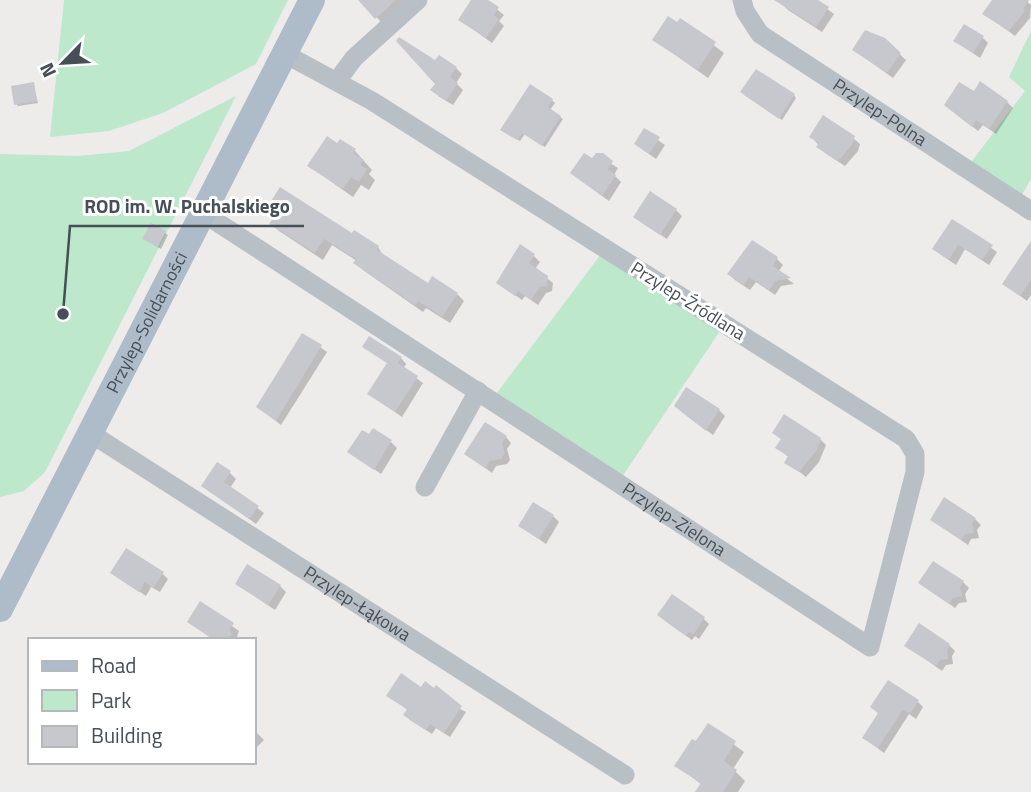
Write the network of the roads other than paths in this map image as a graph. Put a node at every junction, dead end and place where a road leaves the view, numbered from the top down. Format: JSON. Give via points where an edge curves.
{"nodes":[{"id":1,"x":312,"y":0,"type":"edge"},
{"id":2,"x":418,"y":0,"type":"edge"},
{"id":3,"x":742,"y":0,"type":"edge"},
{"id":4,"x":285,"y":54,"type":"junction"},
{"id":5,"x":337,"y":81,"type":"junction"},
{"id":6,"x":1031,"y":211,"type":"edge"},
{"id":7,"x":203,"y":213,"type":"junction"},
{"id":8,"x":478,"y":391,"type":"junction"},
{"id":9,"x":90,"y":433,"type":"junction"},
{"id":10,"x":425,"y":486,"type":"dead end"},
{"id":11,"x":0,"y":609,"type":"edge"},
{"id":12,"x":870,"y":647,"type":"joint"},
{"id":13,"x":625,"y":775,"type":"dead end"}],
"edges":[{"from":1,"to":4,"type":"main road","name":"Przylep-Solidarności"},
{"from":2,"to":5,"type":"street","via":[[354,58]]},
{"from":3,"to":6,"type":"street","name":"Przylep-Polna","via":[[761,34]]},
{"from":4,"to":5,"type":"street","name":"Przylep-Źródlana"},
{"from":4,"to":7,"type":"main road","name":"Przylep-Solidarności"},
{"from":5,"to":12,"type":"street","name":"Przylep-Źródlana","via":[[906,439],[915,454],[915,472]]},
{"from":7,"to":8,"type":"street","name":"Przylep-Zielona"},
{"from":7,"to":9,"type":"main road","name":"Przylep-Solidarności"},
{"from":8,"to":10,"type":"street"},
{"from":8,"to":12,"type":"street","name":"Przylep-Zielona"},
{"from":9,"to":11,"type":"main road","name":"Przylep-Solidarności"},
{"from":9,"to":13,"type":"street","name":"Przylep-Łąkowa"}]}
